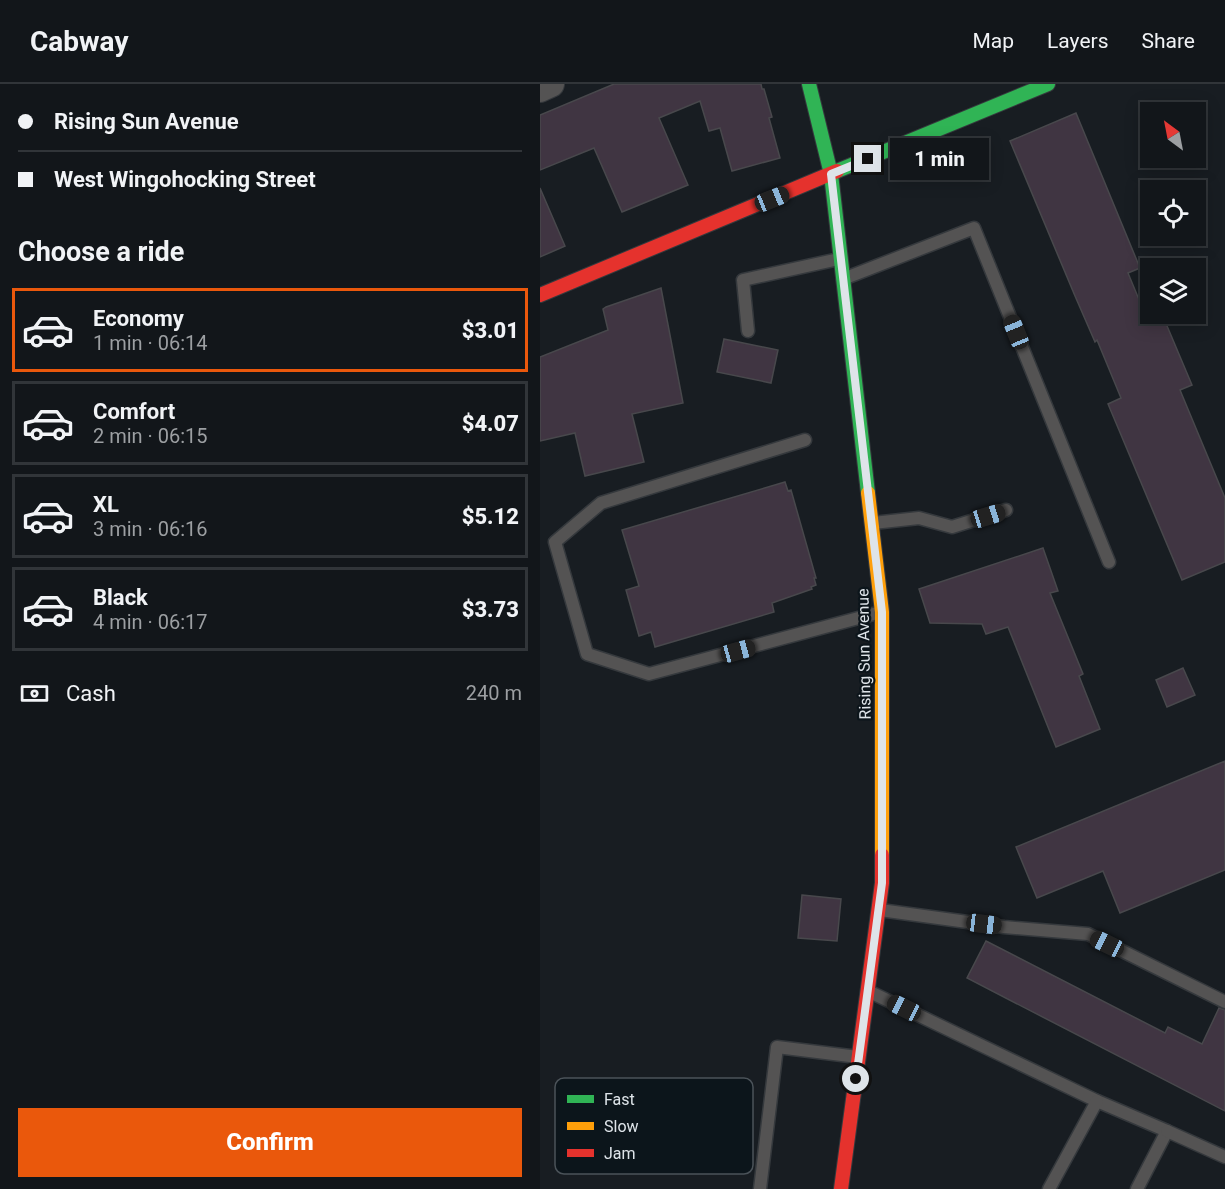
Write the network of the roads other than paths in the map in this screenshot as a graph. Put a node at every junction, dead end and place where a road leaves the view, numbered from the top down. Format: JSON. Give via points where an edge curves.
{"nodes":[{"id":1,"x":551,"y":84,"type":"edge"},
{"id":2,"x":809,"y":84,"type":"edge"},
{"id":3,"x":1048,"y":84,"type":"edge"},
{"id":4,"x":540,"y":88,"type":"edge"},
{"id":5,"x":831,"y":174,"type":"junction"},
{"id":6,"x":840,"y":258,"type":"junction"},
{"id":7,"x":842,"y":279,"type":"junction"},
{"id":8,"x":540,"y":295,"type":"edge"},
{"id":9,"x":748,"y":331,"type":"dead end"},
{"id":10,"x":805,"y":440,"type":"dead end"},
{"id":11,"x":1006,"y":510,"type":"dead end"},
{"id":12,"x":872,"y":523,"type":"junction"},
{"id":13,"x":1108,"y":562,"type":"dead end"},
{"id":14,"x":882,"y":612,"type":"junction"},
{"id":15,"x":879,"y":910,"type":"junction"},
{"id":16,"x":868,"y":991,"type":"junction"},
{"id":17,"x":1225,"y":1002,"type":"edge"},
{"id":18,"x":859,"y":1057,"type":"junction"},
{"id":19,"x":1097,"y":1101,"type":"junction"},
{"id":20,"x":1167,"y":1131,"type":"junction"},
{"id":21,"x":1225,"y":1156,"type":"edge"},
{"id":22,"x":760,"y":1189,"type":"edge"},
{"id":23,"x":841,"y":1189,"type":"edge"},
{"id":24,"x":1049,"y":1189,"type":"edge"},
{"id":25,"x":1137,"y":1189,"type":"edge"}],
"edges":[{"from":1,"to":4,"type":"street"},
{"from":2,"to":5,"type":"street","name":"Rising Sun Avenue"},
{"from":3,"to":5,"type":"street"},
{"from":5,"to":6,"type":"street","name":"Rising Sun Avenue"},
{"from":5,"to":8,"type":"street"},
{"from":6,"to":7,"type":"street","name":"Rising Sun Avenue"},
{"from":6,"to":9,"type":"lane","via":[[742,280]]},
{"from":7,"to":12,"type":"street","name":"Rising Sun Avenue"},
{"from":7,"to":13,"type":"lane","via":[[974,228]]},
{"from":10,"to":14,"type":"lane","via":[[602,503],[555,542],[587,654],[649,674]]},
{"from":11,"to":12,"type":"lane","via":[[952,527],[919,518]]},
{"from":12,"to":14,"type":"street","name":"Rising Sun Avenue"},
{"from":14,"to":15,"type":"street","name":"Rising Sun Avenue"},
{"from":15,"to":16,"type":"street","name":"Rising Sun Avenue"},
{"from":15,"to":17,"type":"lane","via":[[1088,934]]},
{"from":16,"to":18,"type":"street","name":"Rising Sun Avenue"},
{"from":16,"to":19,"type":"lane"},
{"from":18,"to":22,"type":"lane","via":[[777,1047]]},
{"from":18,"to":23,"type":"street","name":"Rising Sun Avenue"},
{"from":19,"to":20,"type":"lane"},
{"from":19,"to":24,"type":"lane"},
{"from":20,"to":21,"type":"lane"},
{"from":20,"to":25,"type":"lane"}]}
